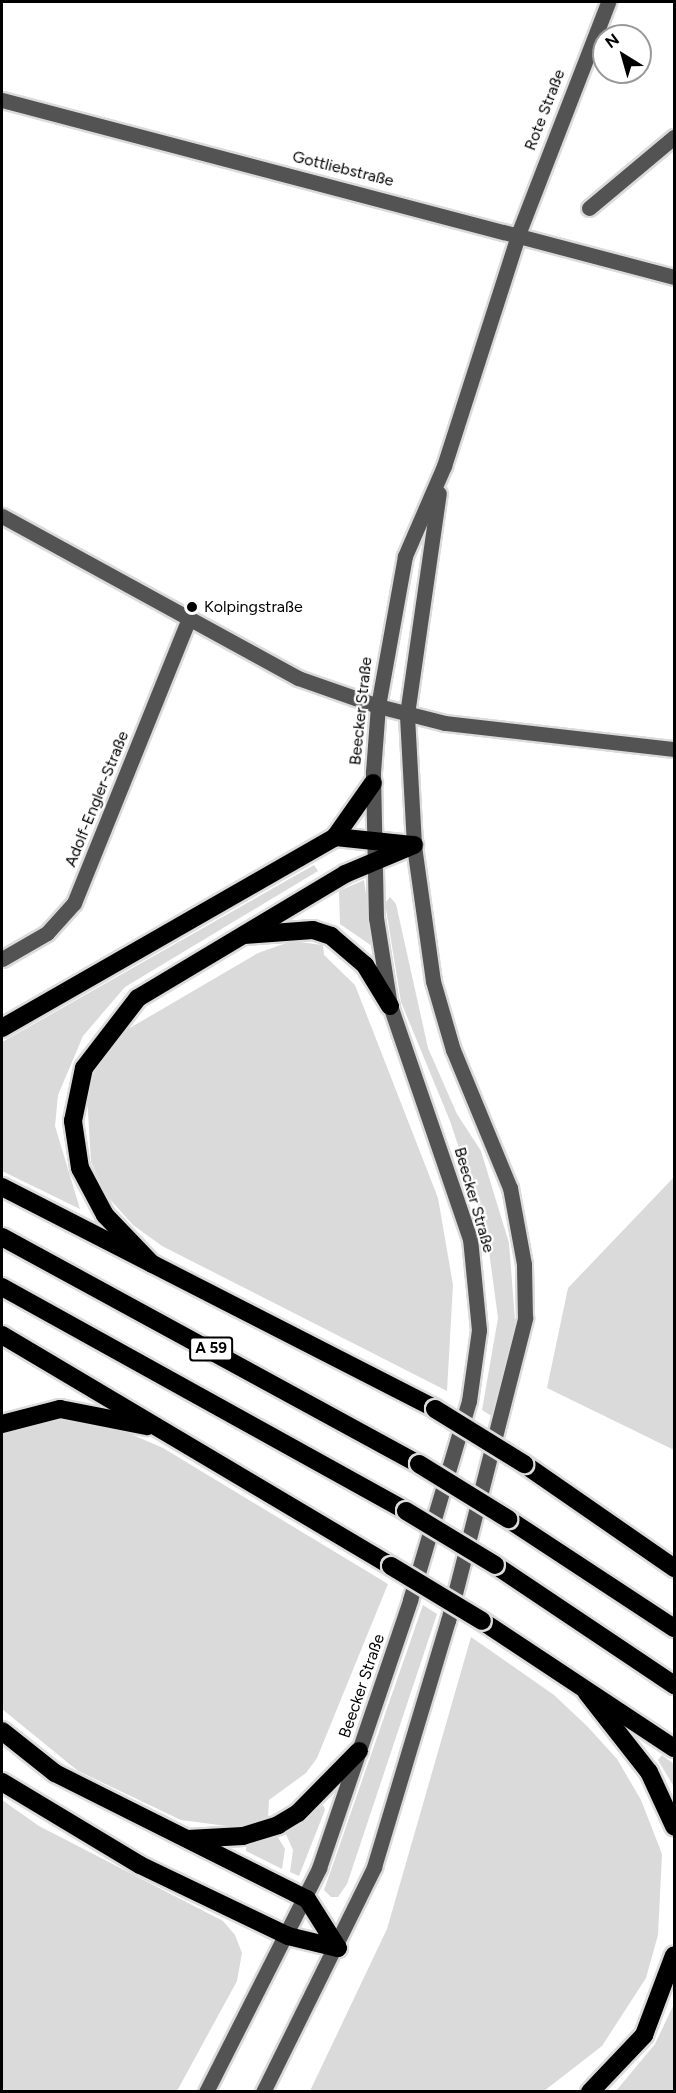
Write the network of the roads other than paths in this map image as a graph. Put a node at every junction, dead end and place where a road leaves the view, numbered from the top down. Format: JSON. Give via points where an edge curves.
{"nodes":[{"id":1,"x":608,"y":2,"type":"edge"},
{"id":2,"x":2,"y":100,"type":"edge"},
{"id":3,"x":675,"y":137,"type":"edge"},
{"id":4,"x":589,"y":208,"type":"dead end"},
{"id":5,"x":519,"y":232,"type":"junction"},
{"id":6,"x":675,"y":277,"type":"edge"},
{"id":7,"x":444,"y":466,"type":"junction"},
{"id":8,"x":2,"y":516,"type":"edge"},
{"id":9,"x":188,"y":621,"type":"junction"},
{"id":10,"x":378,"y":706,"type":"junction"},
{"id":11,"x":407,"y":714,"type":"junction"},
{"id":12,"x":675,"y":749,"type":"edge"},
{"id":13,"x":373,"y":783,"type":"junction"},
{"id":14,"x":335,"y":837,"type":"junction"},
{"id":15,"x":375,"y":840,"type":"junction"},
{"id":16,"x":414,"y":845,"type":"junction"},
{"id":17,"x":375,"y":860,"type":"junction"},
{"id":18,"x":239,"y":936,"type":"junction"},
{"id":19,"x":2,"y":959,"type":"edge"},
{"id":20,"x":390,"y":1006,"type":"junction"},
{"id":21,"x":2,"y":1028,"type":"edge"},
{"id":22,"x":2,"y":1187,"type":"edge"},
{"id":23,"x":2,"y":1237,"type":"edge"},
{"id":24,"x":152,"y":1264,"type":"junction"},
{"id":25,"x":2,"y":1287,"type":"edge"},
{"id":26,"x":2,"y":1335,"type":"edge"},
{"id":27,"x":2,"y":1424,"type":"edge"},
{"id":28,"x":172,"y":1433,"type":"junction"},
{"id":29,"x":617,"y":1524,"type":"junction"},
{"id":30,"x":675,"y":1552,"type":"edge"},
{"id":31,"x":675,"y":1568,"type":"edge"},
{"id":32,"x":675,"y":1628,"type":"edge"},
{"id":33,"x":575,"y":1678,"type":"junction"},
{"id":34,"x":675,"y":1685,"type":"edge"},
{"id":35,"x":2,"y":1731,"type":"edge"},
{"id":36,"x":675,"y":1748,"type":"edge"},
{"id":37,"x":359,"y":1751,"type":"junction"},
{"id":38,"x":2,"y":1782,"type":"edge"},
{"id":39,"x":675,"y":1826,"type":"edge"},
{"id":40,"x":187,"y":1839,"type":"junction"},
{"id":41,"x":307,"y":1899,"type":"junction"},
{"id":42,"x":288,"y":1936,"type":"junction"},
{"id":43,"x":338,"y":1948,"type":"junction"},
{"id":44,"x":675,"y":1955,"type":"edge"},
{"id":45,"x":206,"y":2091,"type":"edge"},
{"id":46,"x":263,"y":2091,"type":"edge"},
{"id":47,"x":590,"y":2091,"type":"edge"}],
"edges":[{"from":1,"to":5,"type":"street","name":"Rote Straße"},
{"from":2,"to":5,"type":"street","name":"Gottliebstraße"},
{"from":3,"to":4,"type":"street"},
{"from":5,"to":6,"type":"street","name":"Gottliebstraße"},
{"from":5,"to":7,"type":"street","name":"Beecker Straße"},
{"from":7,"to":10,"type":"street","name":"Beecker Straße","via":[[405,556]]},
{"from":7,"to":11,"type":"street","name":"Beecker Straße","via":[[414,632]]},
{"from":8,"to":9,"type":"street"},
{"from":9,"to":10,"type":"street","via":[[298,678]]},
{"from":9,"to":19,"type":"street","name":"Adolf-Engler-Straße","via":[[74,903],[47,933]]},
{"from":10,"to":11,"type":"street"},
{"from":10,"to":13,"type":"street","name":"Beecker Straße"},
{"from":11,"to":12,"type":"street","via":[[445,723]]},
{"from":11,"to":16,"type":"street","name":"Beecker Straße"},
{"from":13,"to":14,"type":"highway"},
{"from":13,"to":15,"type":"street","name":"Beecker Straße"},
{"from":14,"to":15,"type":"highway"},
{"from":14,"to":21,"type":"highway"},
{"from":15,"to":16,"type":"highway"},
{"from":15,"to":17,"type":"street","name":"Beecker Straße"},
{"from":16,"to":17,"type":"highway"},
{"from":16,"to":43,"type":"street","name":"Beecker Straße","via":[[433,981],[453,1050],[510,1188],[524,1264],[525,1318],[448,1622],[374,1867]]},
{"from":17,"to":18,"type":"highway"},
{"from":17,"to":20,"type":"street","name":"Beecker Straße","via":[[376,918]]},
{"from":18,"to":20,"type":"highway","via":[[313,930],[331,936],[365,965]]},
{"from":18,"to":24,"type":"highway","via":[[138,998],[84,1068],[73,1121],[80,1168],[105,1215]]},
{"from":20,"to":37,"type":"street","name":"Beecker Straße","via":[[460,1201],[473,1261],[479,1330],[469,1401]]},
{"from":22,"to":24,"type":"highway"},
{"from":23,"to":32,"type":"highway","number":"A 59","bridge":true,"via":[[419,1464]]},
{"from":24,"to":29,"type":"highway","bridge":true,"via":[[435,1409]]},
{"from":25,"to":34,"type":"highway","number":"A 59","bridge":true,"via":[[406,1511]]},
{"from":26,"to":28,"type":"highway"},
{"from":27,"to":28,"type":"highway","via":[[60,1408]]},
{"from":28,"to":33,"type":"highway","bridge":true},
{"from":29,"to":30,"type":"highway"},
{"from":29,"to":31,"type":"highway"},
{"from":33,"to":36,"type":"highway"},
{"from":33,"to":39,"type":"highway","via":[[649,1772]]},
{"from":35,"to":40,"type":"highway","via":[[55,1773]]},
{"from":37,"to":40,"type":"highway","via":[[298,1813],[278,1825],[243,1836]]},
{"from":37,"to":41,"type":"street","name":"Beecker Straße"},
{"from":38,"to":42,"type":"highway","via":[[140,1865]]},
{"from":40,"to":41,"type":"highway"},
{"from":41,"to":42,"type":"street","name":"Beecker Straße"},
{"from":41,"to":43,"type":"highway"},
{"from":42,"to":43,"type":"highway"},
{"from":42,"to":45,"type":"street","name":"Beecker Straße"},
{"from":43,"to":46,"type":"street","name":"Beecker Straße"},
{"from":44,"to":47,"type":"highway","via":[[644,2035]]}]}
